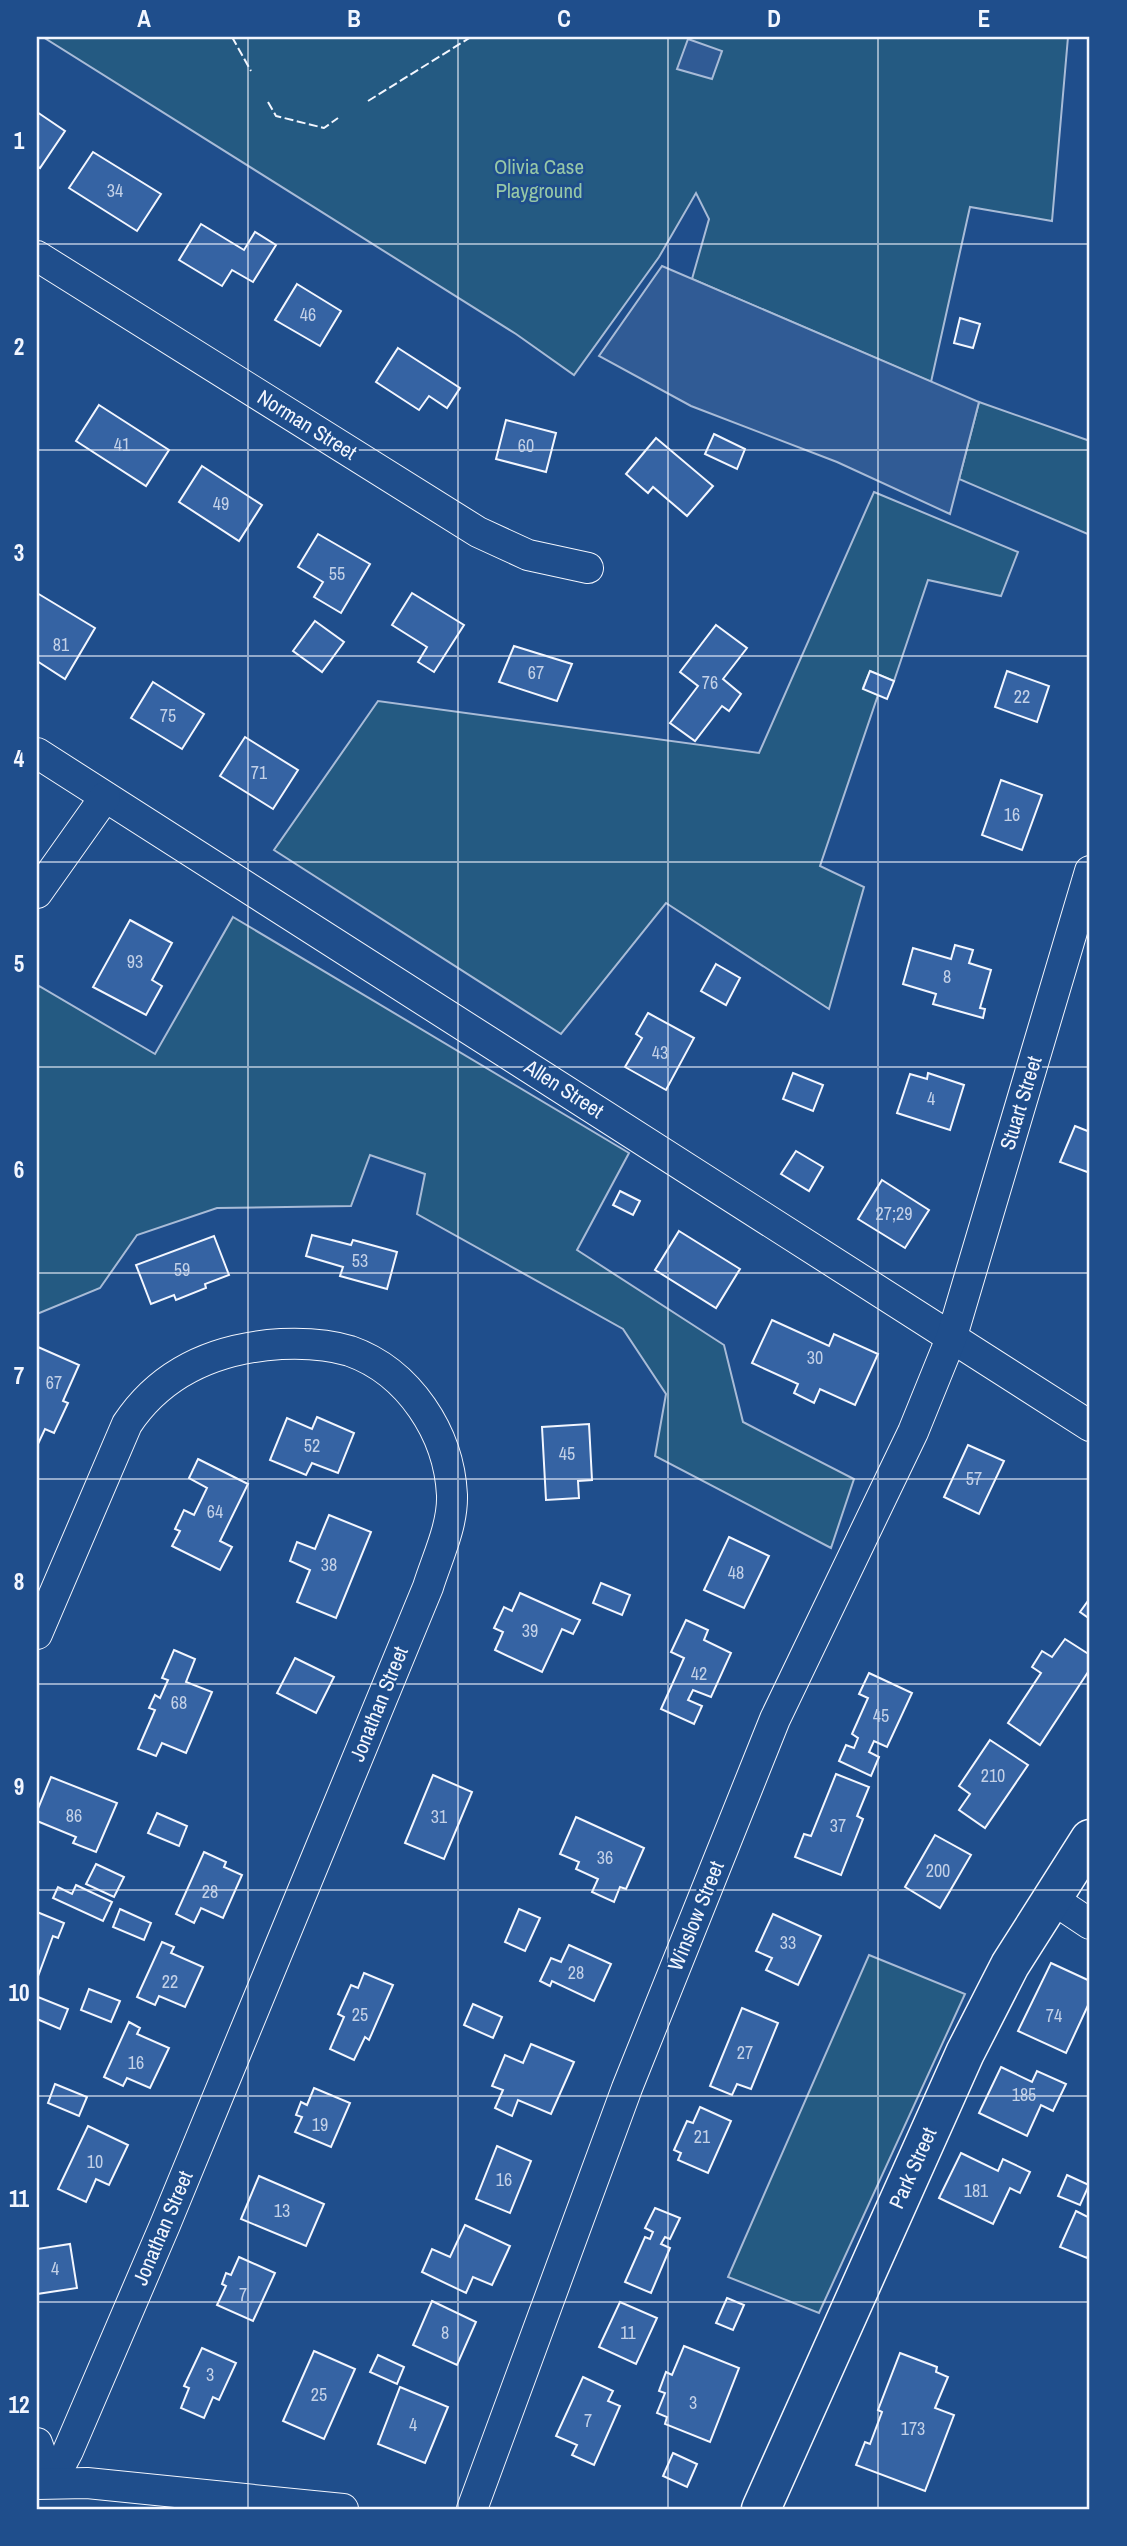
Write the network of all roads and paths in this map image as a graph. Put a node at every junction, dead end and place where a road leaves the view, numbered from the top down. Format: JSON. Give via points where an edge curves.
{"nodes":[{"id":1,"x":37,"y":256,"type":"edge"},
{"id":2,"x":588,"y":568,"type":"dead end"},
{"id":3,"x":37,"y":753,"type":"edge"},
{"id":4,"x":105,"y":797,"type":"junction"},
{"id":5,"x":1090,"y":871,"type":"edge"},
{"id":6,"x":37,"y":893,"type":"edge"},
{"id":7,"x":952,"y":1336,"type":"junction"},
{"id":8,"x":1090,"y":1426,"type":"edge"},
{"id":9,"x":37,"y":1634,"type":"edge"},
{"id":10,"x":1090,"y":1839,"type":"edge"},
{"id":11,"x":1051,"y":1898,"type":"junction"},
{"id":12,"x":1090,"y":1923,"type":"edge"},
{"id":13,"x":37,"y":2444,"type":"edge"},
{"id":14,"x":44,"y":2484,"type":"edge"},
{"id":15,"x":343,"y":2509,"type":"edge"},
{"id":16,"x":472,"y":2509,"type":"edge"},
{"id":17,"x":761,"y":2509,"type":"edge"}],
"edges":[{"from":1,"to":2,"type":"street","name":"Norman Street","via":[[478,532],[528,555]]},
{"from":3,"to":4,"type":"street","name":"Allen Street"},
{"from":4,"to":6,"type":"street"},
{"from":4,"to":7,"type":"street","name":"Allen Street"},
{"from":5,"to":7,"type":"street","name":"Stuart Street"},
{"from":7,"to":8,"type":"street","name":"Allen Street"},
{"from":7,"to":16,"type":"street","name":"Winslow Street","via":[[913,1432],[775,1719],[627,2088]]},
{"from":9,"to":14,"type":"street","name":"Jonathan Street","via":[[127,1424],[155,1390],[193,1364],[218,1354],[272,1345],[325,1346],[350,1352],[401,1382],[437,1432],[452,1496],[448,1526],[428,1587],[165,2225],[68,2451]]},
{"from":10,"to":11,"type":"street","name":"Park Street"},
{"from":11,"to":12,"type":"street"},
{"from":11,"to":17,"type":"street","name":"Park Street","via":[[965,2053]]},
{"from":13,"to":14,"type":"street"},
{"from":14,"to":15,"type":"street","via":[[87,2483]]}]}
